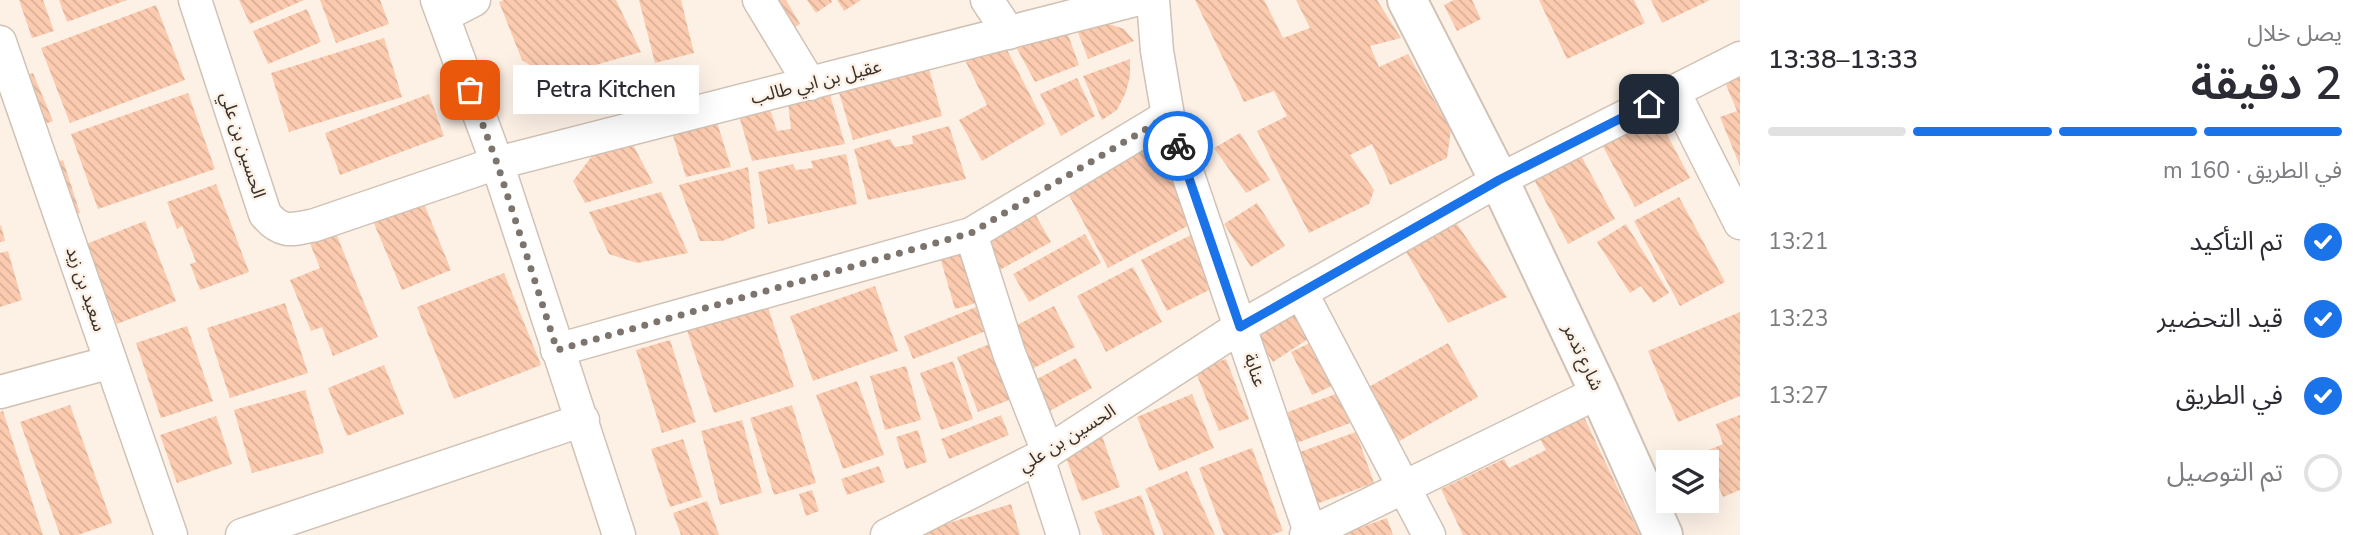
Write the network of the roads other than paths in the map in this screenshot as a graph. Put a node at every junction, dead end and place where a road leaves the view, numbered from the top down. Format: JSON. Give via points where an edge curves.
{"nodes":[{"id":1,"x":195,"y":0,"type":"edge"},
{"id":2,"x":474,"y":0,"type":"edge"},
{"id":3,"x":759,"y":0,"type":"edge"},
{"id":4,"x":987,"y":0,"type":"edge"},
{"id":5,"x":1135,"y":0,"type":"edge"},
{"id":6,"x":1153,"y":0,"type":"edge"},
{"id":7,"x":1407,"y":0,"type":"edge"},
{"id":8,"x":440,"y":8,"type":"edge"},
{"id":9,"x":1009,"y":33,"type":"junction"},
{"id":10,"x":0,"y":42,"type":"edge"},
{"id":11,"x":1740,"y":58,"type":"edge"},
{"id":12,"x":810,"y":84,"type":"junction"},
{"id":13,"x":1674,"y":92,"type":"junction"},
{"id":14,"x":1168,"y":116,"type":"junction"},
{"id":15,"x":497,"y":163,"type":"junction"},
{"id":16,"x":1499,"y":180,"type":"junction"},
{"id":17,"x":1740,"y":223,"type":"edge"},
{"id":18,"x":971,"y":233,"type":"junction"},
{"id":19,"x":1301,"y":292,"type":"junction"},
{"id":20,"x":1240,"y":327,"type":"junction"},
{"id":21,"x":557,"y":350,"type":"junction"},
{"id":22,"x":111,"y":362,"type":"junction"},
{"id":23,"x":0,"y":392,"type":"edge"},
{"id":24,"x":1599,"y":392,"type":"junction"},
{"id":25,"x":583,"y":420,"type":"junction"},
{"id":26,"x":1043,"y":455,"type":"junction"},
{"id":27,"x":1404,"y":488,"type":"junction"},
{"id":28,"x":1309,"y":534,"type":"edge"},
{"id":29,"x":171,"y":535,"type":"edge"},
{"id":30,"x":243,"y":535,"type":"edge"},
{"id":31,"x":619,"y":535,"type":"edge"},
{"id":32,"x":887,"y":535,"type":"edge"},
{"id":33,"x":1063,"y":535,"type":"edge"},
{"id":34,"x":1429,"y":535,"type":"edge"},
{"id":35,"x":1663,"y":535,"type":"edge"}],
"edges":[{"from":1,"to":15,"type":"street","name":"الحسين بن علي","via":[[265,214],[274,225],[291,231],[315,225]]},
{"from":2,"to":8,"type":"street"},
{"from":3,"to":12,"type":"street"},
{"from":4,"to":9,"type":"street"},
{"from":5,"to":9,"type":"street","name":"عقيل بن ابي طالب"},
{"from":6,"to":14,"type":"street","name":"عنابة"},
{"from":7,"to":16,"type":"street","name":"شارع تدمر"},
{"from":8,"to":15,"type":"street"},
{"from":9,"to":12,"type":"street","name":"عقيل بن ابي طالب"},
{"from":10,"to":22,"type":"street","name":"سعيد بن زيد"},
{"from":11,"to":13,"type":"street"},
{"from":12,"to":15,"type":"street","name":"عقيل بن ابي طالب"},
{"from":13,"to":16,"type":"street"},
{"from":13,"to":17,"type":"street"},
{"from":14,"to":18,"type":"street"},
{"from":14,"to":20,"type":"street","name":"عنابة"},
{"from":15,"to":21,"type":"street"},
{"from":16,"to":19,"type":"street"},
{"from":16,"to":24,"type":"street","name":"شارع تدمر"},
{"from":18,"to":21,"type":"street"},
{"from":18,"to":26,"type":"street"},
{"from":19,"to":20,"type":"street"},
{"from":19,"to":27,"type":"street"},
{"from":20,"to":26,"type":"street","name":"الحسين بن علي"},
{"from":20,"to":28,"type":"street","name":"عنابة"},
{"from":21,"to":25,"type":"street"},
{"from":22,"to":23,"type":"street"},
{"from":22,"to":29,"type":"street","name":"سعيد بن زيد"},
{"from":24,"to":27,"type":"street"},
{"from":24,"to":35,"type":"street","name":"شارع تدمر"},
{"from":25,"to":30,"type":"street"},
{"from":25,"to":31,"type":"street"},
{"from":26,"to":32,"type":"street","name":"الحسين بن علي"},
{"from":26,"to":33,"type":"street"},
{"from":27,"to":28,"type":"street"},
{"from":27,"to":34,"type":"street"}]}
